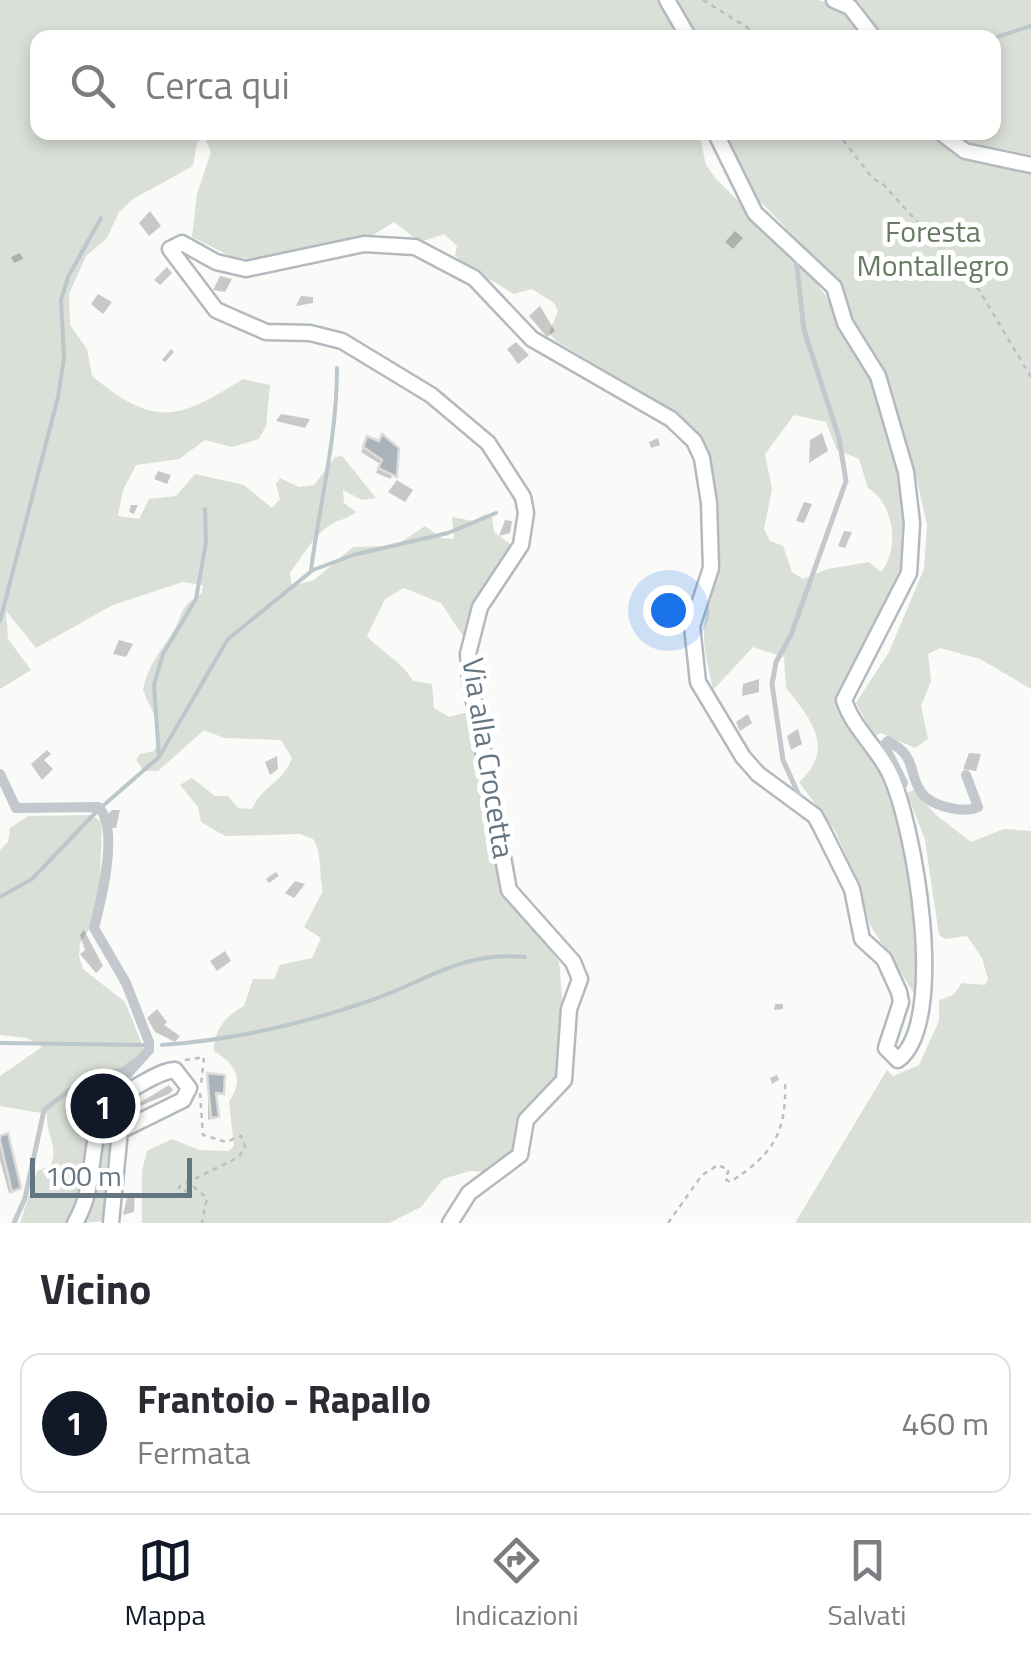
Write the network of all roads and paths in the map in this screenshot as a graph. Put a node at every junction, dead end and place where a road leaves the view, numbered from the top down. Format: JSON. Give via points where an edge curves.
{"nodes":[{"id":1,"x":667,"y":0,"type":"edge"},
{"id":2,"x":702,"y":0,"type":"edge"},
{"id":3,"x":834,"y":0,"type":"edge"},
{"id":4,"x":685,"y":30,"type":"edge"},
{"id":5,"x":749,"y":30,"type":"edge"},
{"id":6,"x":868,"y":30,"type":"edge"},
{"id":7,"x":719,"y":140,"type":"edge"},
{"id":8,"x":843,"y":140,"type":"edge"},
{"id":9,"x":951,"y":140,"type":"edge"},
{"id":10,"x":1031,"y":165,"type":"edge"},
{"id":11,"x":795,"y":251,"type":"junction"},
{"id":12,"x":1031,"y":377,"type":"edge"},
{"id":13,"x":0,"y":774,"type":"edge"},
{"id":14,"x":966,"y":775,"type":"dead end"},
{"id":15,"x":897,"y":792,"type":"junction"},
{"id":16,"x":806,"y":809,"type":"junction"},
{"id":17,"x":149,"y":1050,"type":"junction"},
{"id":18,"x":169,"y":1070,"type":"junction"},
{"id":19,"x":784,"y":1079,"type":"dead end"},
{"id":20,"x":100,"y":1118,"type":"junction"},
{"id":21,"x":14,"y":1223,"type":"edge"},
{"id":22,"x":75,"y":1223,"type":"edge"},
{"id":23,"x":111,"y":1223,"type":"edge"},
{"id":24,"x":202,"y":1223,"type":"edge"},
{"id":25,"x":450,"y":1223,"type":"edge"},
{"id":26,"x":668,"y":1223,"type":"edge"}],
"edges":[{"from":1,"to":4,"type":"street"},
{"from":2,"to":5,"type":"path"},
{"from":3,"to":6,"type":"street","via":[[850,7]]},
{"from":7,"to":11,"type":"street","name":"Via alla Crocetta","via":[[755,213]]},
{"from":8,"to":12,"type":"path","via":[[980,290]]},
{"from":9,"to":10,"type":"street","via":[[965,151]]},
{"from":11,"to":15,"type":"street","name":"Via alla Crocetta","via":[[834,287],[845,323],[878,376],[906,472],[909,573],[844,700]]},
{"from":11,"to":16,"type":"lane","via":[[804,330],[846,481],[772,684],[783,760]]},
{"from":13,"to":17,"type":"street","via":[[16,808],[98,807],[105,814],[106,867],[94,928],[126,983]]},
{"from":14,"to":15,"type":"street","via":[[978,807],[938,804],[918,788],[912,761],[888,741],[884,745],[903,783]]},
{"from":15,"to":16,"type":"street","name":"Via alla Crocetta","via":[[924,914],[919,1017],[898,1060],[886,1048],[901,1002],[892,971],[862,939],[852,888]]},
{"from":16,"to":25,"type":"street","name":"Via alla Crocetta","via":[[758,774],[698,682],[692,626],[710,578],[710,503],[702,458],[683,429],[532,338],[474,278],[416,247],[364,244],[246,269],[182,243],[172,246],[171,256],[216,310],[242,324],[342,341],[432,395],[488,443],[523,497],[521,545],[480,607],[468,654],[470,680],[509,890],[580,978],[569,1009],[564,1080],[526,1120],[520,1156],[469,1193]]},
{"from":17,"to":20,"type":"street","via":[[98,1108]]},
{"from":17,"to":21,"type":"lane","via":[[122,1070],[83,1080],[44,1110]]},
{"from":18,"to":20,"type":"street","via":[[126,1092]]},
{"from":18,"to":23,"type":"street","via":[[183,1075],[187,1095],[120,1131]]},
{"from":18,"to":24,"type":"path","via":[[204,1057],[203,1134],[226,1142],[241,1136],[245,1147],[239,1157],[180,1186],[176,1195],[194,1187],[207,1198]]},
{"from":19,"to":26,"type":"path","via":[[779,1138],[757,1165],[730,1182],[729,1170],[718,1165],[702,1175]]},
{"from":20,"to":22,"type":"street","via":[[88,1194]]}]}
